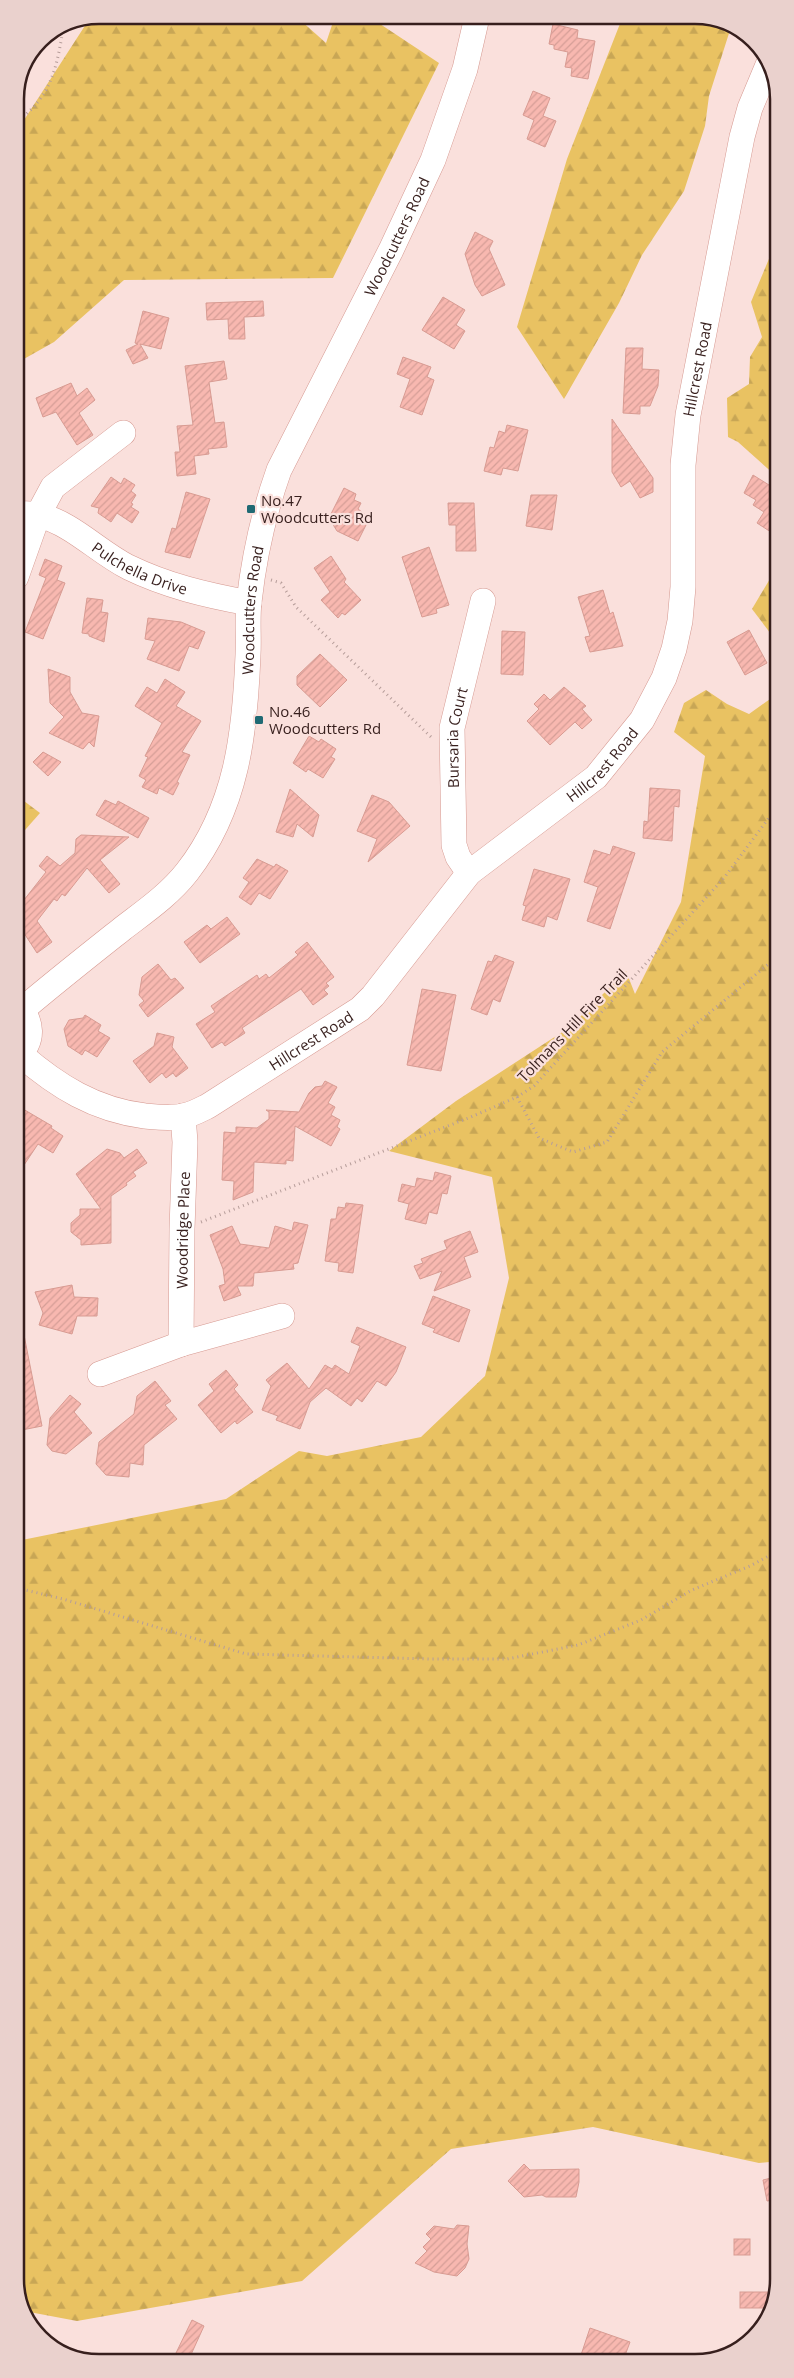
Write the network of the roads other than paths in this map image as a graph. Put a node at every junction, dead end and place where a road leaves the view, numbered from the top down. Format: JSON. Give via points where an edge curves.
{"nodes":[{"id":1,"x":475,"y":24,"type":"edge"},
{"id":2,"x":765,"y":71,"type":"edge"},
{"id":3,"x":123,"y":434,"type":"dead end"},
{"id":4,"x":27,"y":515,"type":"edge"},
{"id":5,"x":24,"y":532,"type":"edge"},
{"id":6,"x":483,"y":601,"type":"dead end"},
{"id":7,"x":249,"y":603,"type":"junction"},
{"id":8,"x":468,"y":873,"type":"junction"},
{"id":9,"x":24,"y":1003,"type":"edge"},
{"id":10,"x":24,"y":1016,"type":"edge"},
{"id":11,"x":24,"y":1048,"type":"edge"},
{"id":12,"x":24,"y":1059,"type":"edge"},
{"id":13,"x":183,"y":1116,"type":"junction"},
{"id":14,"x":282,"y":1316,"type":"dead end"},
{"id":15,"x":181,"y":1344,"type":"junction"},
{"id":16,"x":100,"y":1374,"type":"dead end"}],
"edges":[{"from":1,"to":7,"type":"street","name":"Woodcutters Road","via":[[460,86],[429,169],[279,470],[257,548]]},
{"from":2,"to":8,"type":"street","name":"Hillcrest Road","via":[[740,145],[688,415],[683,465],[680,621],[664,678],[642,720],[596,776]]},
{"from":3,"to":4,"type":"street","via":[[60,480]]},
{"from":4,"to":5,"type":"street"},
{"from":4,"to":7,"type":"street","name":"Pulchella Drive","via":[[70,529],[125,566],[161,583]]},
{"from":6,"to":8,"type":"street","name":"Bursaria Court","via":[[452,728],[454,845]]},
{"from":7,"to":9,"type":"street","name":"Woodcutters Road","via":[[245,721],[239,757],[208,844],[186,874],[160,900]]},
{"from":8,"to":13,"type":"street","name":"Hillcrest Road","via":[[360,1009],[208,1106]]},
{"from":10,"to":11,"type":"street","via":[[30,1027]]},
{"from":12,"to":13,"type":"street","name":"Hillcrest Road","via":[[92,1103],[134,1115]]},
{"from":13,"to":15,"type":"street","name":"Woodridge Place","via":[[186,1142]]},
{"from":14,"to":15,"type":"street"},
{"from":15,"to":16,"type":"street"}]}
